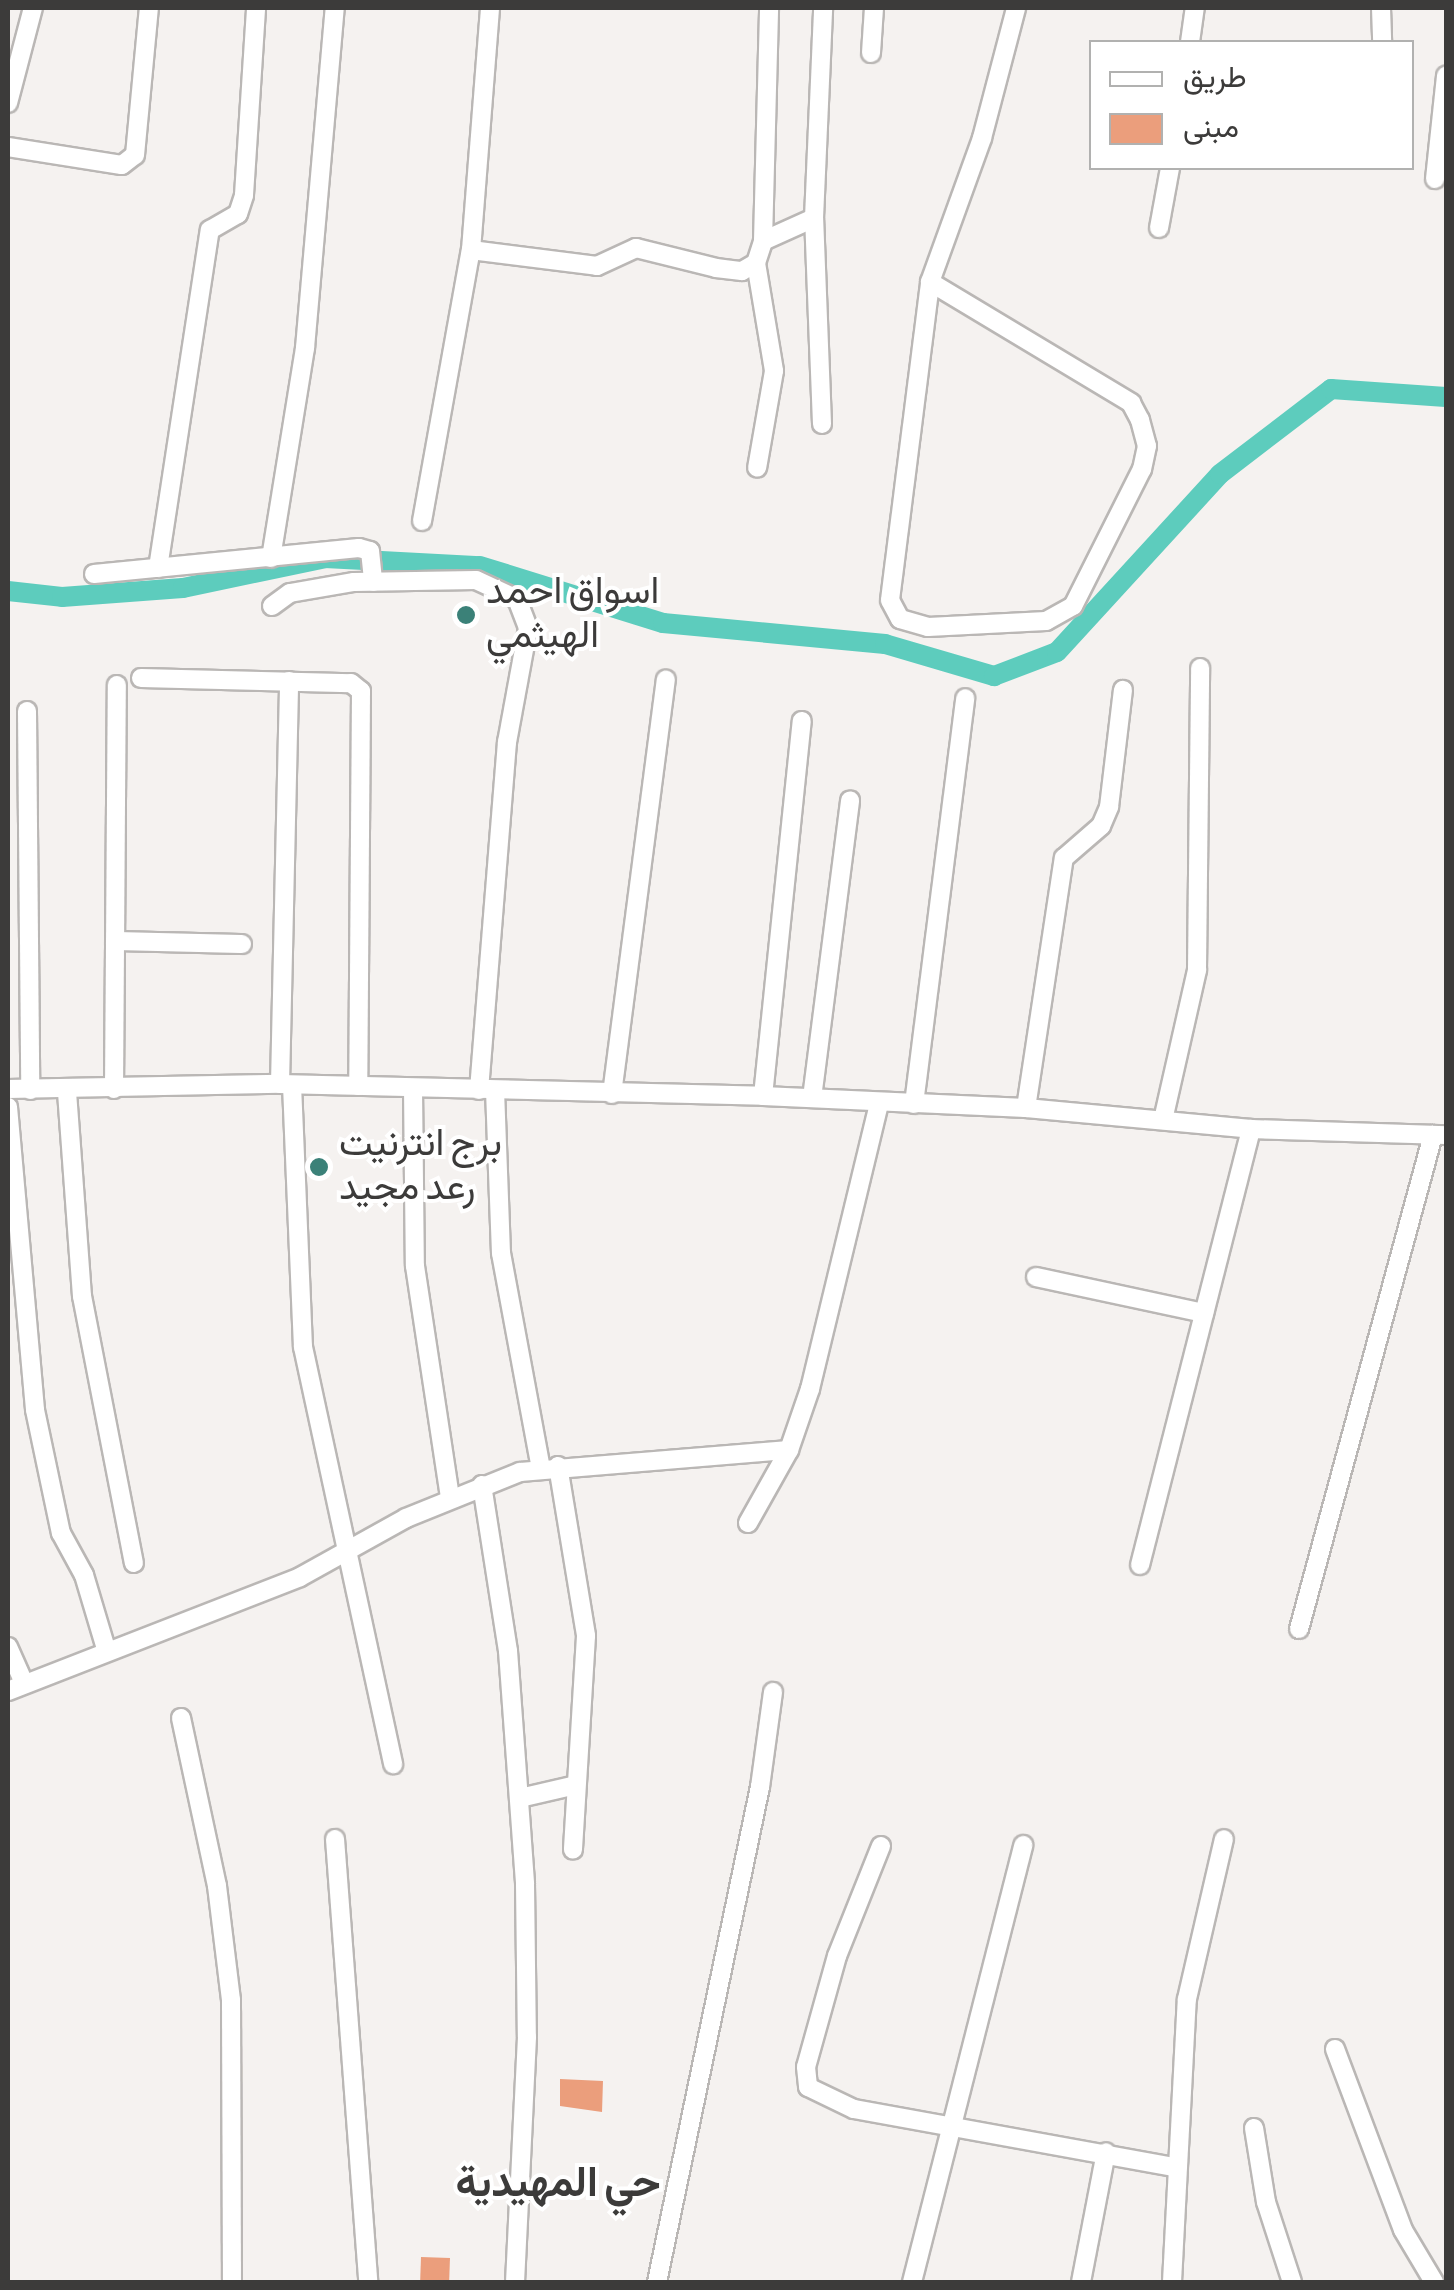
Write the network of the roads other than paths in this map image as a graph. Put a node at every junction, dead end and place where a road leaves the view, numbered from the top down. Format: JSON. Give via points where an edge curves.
{"nodes":[{"id":1,"x":33,"y":8,"type":"edge"},
{"id":2,"x":149,"y":8,"type":"edge"},
{"id":3,"x":256,"y":8,"type":"edge"},
{"id":4,"x":335,"y":8,"type":"edge"},
{"id":5,"x":490,"y":8,"type":"edge"},
{"id":6,"x":769,"y":8,"type":"edge"},
{"id":7,"x":824,"y":8,"type":"edge"},
{"id":8,"x":874,"y":8,"type":"edge"},
{"id":9,"x":1016,"y":8,"type":"edge"},
{"id":10,"x":1195,"y":8,"type":"edge"},
{"id":11,"x":1381,"y":8,"type":"edge"},
{"id":12,"x":1190,"y":40,"type":"edge"},
{"id":13,"x":1382,"y":40,"type":"edge"},
{"id":14,"x":871,"y":53,"type":"dead end"},
{"id":15,"x":1446,"y":76,"type":"edge"},
{"id":16,"x":8,"y":103,"type":"edge"},
{"id":17,"x":8,"y":147,"type":"edge"},
{"id":18,"x":1170,"y":170,"type":"edge"},
{"id":19,"x":1435,"y":179,"type":"dead end"},
{"id":20,"x":814,"y":218,"type":"junction"},
{"id":21,"x":1159,"y":228,"type":"dead end"},
{"id":22,"x":763,"y":241,"type":"junction"},
{"id":23,"x":471,"y":250,"type":"junction"},
{"id":24,"x":756,"y":262,"type":"junction"},
{"id":25,"x":930,"y":282,"type":"junction"},
{"id":26,"x":822,"y":424,"type":"dead end"},
{"id":27,"x":757,"y":468,"type":"dead end"},
{"id":28,"x":422,"y":521,"type":"dead end"},
{"id":29,"x":271,"y":558,"type":"junction"},
{"id":30,"x":158,"y":568,"type":"junction"},
{"id":31,"x":94,"y":574,"type":"dead end"},
{"id":32,"x":373,"y":582,"type":"junction"},
{"id":33,"x":272,"y":606,"type":"dead end"},
{"id":34,"x":1200,"y":668,"type":"dead end"},
{"id":35,"x":141,"y":678,"type":"dead end"},
{"id":36,"x":666,"y":680,"type":"dead end"},
{"id":37,"x":289,"y":681,"type":"junction"},
{"id":38,"x":118,"y":686,"type":"dead end"},
{"id":39,"x":1123,"y":690,"type":"dead end"},
{"id":40,"x":965,"y":698,"type":"dead end"},
{"id":41,"x":27,"y":710,"type":"dead end"},
{"id":42,"x":802,"y":721,"type":"dead end"},
{"id":43,"x":850,"y":800,"type":"dead end"},
{"id":44,"x":116,"y":941,"type":"junction"},
{"id":45,"x":242,"y":944,"type":"dead end"},
{"id":46,"x":286,"y":1084,"type":"junction"},
{"id":47,"x":358,"y":1086,"type":"junction"},
{"id":48,"x":412,"y":1088,"type":"junction"},
{"id":49,"x":8,"y":1090,"type":"edge"},
{"id":50,"x":30,"y":1090,"type":"junction"},
{"id":51,"x":114,"y":1090,"type":"junction"},
{"id":52,"x":487,"y":1090,"type":"junction"},
{"id":53,"x":67,"y":1092,"type":"junction"},
{"id":54,"x":612,"y":1094,"type":"junction"},
{"id":55,"x":762,"y":1096,"type":"junction"},
{"id":56,"x":812,"y":1098,"type":"junction"},
{"id":57,"x":880,"y":1103,"type":"junction"},
{"id":58,"x":914,"y":1104,"type":"junction"},
{"id":59,"x":8,"y":1107,"type":"edge"},
{"id":60,"x":1026,"y":1108,"type":"junction"},
{"id":61,"x":1163,"y":1120,"type":"junction"},
{"id":62,"x":1251,"y":1129,"type":"junction"},
{"id":63,"x":1440,"y":1135,"type":"edge"},
{"id":64,"x":1036,"y":1278,"type":"dead end"},
{"id":65,"x":1204,"y":1313,"type":"junction"},
{"id":66,"x":789,"y":1450,"type":"junction"},
{"id":67,"x":549,"y":1468,"type":"junction"},
{"id":68,"x":482,"y":1485,"type":"junction"},
{"id":69,"x":450,"y":1498,"type":"junction"},
{"id":70,"x":748,"y":1523,"type":"dead end"},
{"id":71,"x":346,"y":1554,"type":"junction"},
{"id":72,"x":134,"y":1562,"type":"dead end"},
{"id":73,"x":1140,"y":1564,"type":"dead end"},
{"id":74,"x":1299,"y":1629,"type":"dead end"},
{"id":75,"x":8,"y":1647,"type":"edge"},
{"id":76,"x":106,"y":1649,"type":"junction"},
{"id":77,"x":16,"y":1687,"type":"edge"},
{"id":78,"x":773,"y":1692,"type":"dead end"},
{"id":79,"x":181,"y":1718,"type":"dead end"},
{"id":80,"x":393,"y":1764,"type":"dead end"},
{"id":81,"x":572,"y":1786,"type":"junction"},
{"id":82,"x":520,"y":1798,"type":"junction"},
{"id":83,"x":335,"y":1838,"type":"dead end"},
{"id":84,"x":1224,"y":1839,"type":"dead end"},
{"id":85,"x":1023,"y":1845,"type":"dead end"},
{"id":86,"x":881,"y":1846,"type":"dead end"},
{"id":87,"x":573,"y":1850,"type":"dead end"},
{"id":88,"x":1335,"y":2049,"type":"dead end"},
{"id":89,"x":1254,"y":2128,"type":"dead end"},
{"id":90,"x":950,"y":2129,"type":"junction"},
{"id":91,"x":1106,"y":2152,"type":"junction"},
{"id":92,"x":1174,"y":2167,"type":"junction"},
{"id":93,"x":232,"y":2282,"type":"edge"},
{"id":94,"x":368,"y":2282,"type":"edge"},
{"id":95,"x":515,"y":2282,"type":"edge"},
{"id":96,"x":657,"y":2282,"type":"edge"},
{"id":97,"x":912,"y":2282,"type":"edge"},
{"id":98,"x":1081,"y":2282,"type":"edge"},
{"id":99,"x":1172,"y":2282,"type":"edge"},
{"id":100,"x":1292,"y":2282,"type":"edge"},
{"id":101,"x":1434,"y":2282,"type":"edge"}],
"edges":[{"from":1,"to":16,"type":"street"},
{"from":2,"to":17,"type":"street","via":[[135,154],[122,165]]},
{"from":3,"to":30,"type":"street","via":[[244,195],[238,214],[210,230]]},
{"from":4,"to":29,"type":"street","via":[[306,348]]},
{"from":5,"to":23,"type":"street"},
{"from":6,"to":22,"type":"street"},
{"from":7,"to":20,"type":"street"},
{"from":8,"to":14,"type":"street"},
{"from":9,"to":25,"type":"street","via":[[982,138]]},
{"from":10,"to":12,"type":"street"},
{"from":11,"to":13,"type":"street"},
{"from":15,"to":19,"type":"street"},
{"from":18,"to":21,"type":"street"},
{"from":20,"to":22,"type":"street"},
{"from":20,"to":26,"type":"street"},
{"from":22,"to":24,"type":"street"},
{"from":23,"to":24,"type":"street","via":[[597,266],[636,248],[716,268],[742,271]]},
{"from":23,"to":28,"type":"street"},
{"from":24,"to":27,"type":"street","via":[[774,371],[774,401]]},
{"from":25,"to":25,"type":"street","via":[[890,600],[900,620],[928,627],[1046,621],[1073,606],[1142,469],[1147,446],[1140,420],[1131,402]]},
{"from":29,"to":30,"type":"street"},
{"from":29,"to":32,"type":"street","via":[[358,548],[370,552]]},
{"from":30,"to":31,"type":"street"},
{"from":32,"to":33,"type":"street","via":[[290,593]]},
{"from":32,"to":52,"type":"street","via":[[476,580],[517,599],[528,628],[507,742]]},
{"from":34,"to":61,"type":"street","via":[[1197,970]]},
{"from":35,"to":37,"type":"street"},
{"from":36,"to":54,"type":"street"},
{"from":37,"to":46,"type":"street"},
{"from":37,"to":47,"type":"street","via":[[351,683],[362,699]]},
{"from":38,"to":44,"type":"street"},
{"from":39,"to":60,"type":"street","via":[[1109,807],[1101,826],[1064,858]]},
{"from":40,"to":58,"type":"street"},
{"from":41,"to":50,"type":"street"},
{"from":42,"to":55,"type":"street"},
{"from":43,"to":56,"type":"street"},
{"from":44,"to":45,"type":"street"},
{"from":44,"to":51,"type":"street"},
{"from":46,"to":47,"type":"street"},
{"from":46,"to":51,"type":"street"},
{"from":46,"to":71,"type":"street","via":[[303,1347]]},
{"from":47,"to":48,"type":"street"},
{"from":48,"to":52,"type":"street"},
{"from":48,"to":69,"type":"street","via":[[416,1266]]},
{"from":49,"to":50,"type":"street"},
{"from":50,"to":53,"type":"street"},
{"from":51,"to":53,"type":"street"},
{"from":52,"to":54,"type":"street"},
{"from":52,"to":67,"type":"street","via":[[501,1253]]},
{"from":53,"to":72,"type":"street","via":[[82,1296]]},
{"from":54,"to":55,"type":"street"},
{"from":55,"to":56,"type":"street"},
{"from":56,"to":57,"type":"street"},
{"from":57,"to":58,"type":"street"},
{"from":57,"to":66,"type":"street"},
{"from":58,"to":60,"type":"street"},
{"from":59,"to":76,"type":"street","via":[[35,1410],[57,1522],[84,1575]]},
{"from":60,"to":61,"type":"street"},
{"from":61,"to":62,"type":"street"},
{"from":62,"to":63,"type":"street"},
{"from":62,"to":65,"type":"street"},
{"from":63,"to":74,"type":"street"},
{"from":64,"to":65,"type":"street"},
{"from":65,"to":73,"type":"street"},
{"from":66,"to":67,"type":"street"},
{"from":66,"to":70,"type":"street"},
{"from":67,"to":68,"type":"street"},
{"from":67,"to":81,"type":"street","via":[[586,1636]]},
{"from":68,"to":69,"type":"street"},
{"from":68,"to":82,"type":"street","via":[[500,1588]]},
{"from":69,"to":71,"type":"street"},
{"from":71,"to":76,"type":"street"},
{"from":71,"to":80,"type":"street"},
{"from":75,"to":77,"type":"street"},
{"from":76,"to":77,"type":"street"},
{"from":78,"to":96,"type":"street","via":[[760,1787]]},
{"from":79,"to":93,"type":"street","via":[[216,1886],[231,2000]]},
{"from":81,"to":82,"type":"street"},
{"from":81,"to":87,"type":"street"},
{"from":82,"to":95,"type":"street","via":[[527,2037]]},
{"from":83,"to":94,"type":"street"},
{"from":84,"to":92,"type":"street","via":[[1186,1999]]},
{"from":85,"to":90,"type":"street"},
{"from":86,"to":90,"type":"street","via":[[836,1956],[806,2067],[808,2087],[854,2109]]},
{"from":88,"to":101,"type":"street","via":[[1404,2230]]},
{"from":89,"to":100,"type":"street","via":[[1266,2202]]},
{"from":90,"to":91,"type":"street"},
{"from":90,"to":97,"type":"street"},
{"from":91,"to":92,"type":"street"},
{"from":91,"to":98,"type":"street"},
{"from":92,"to":99,"type":"street"}]}
